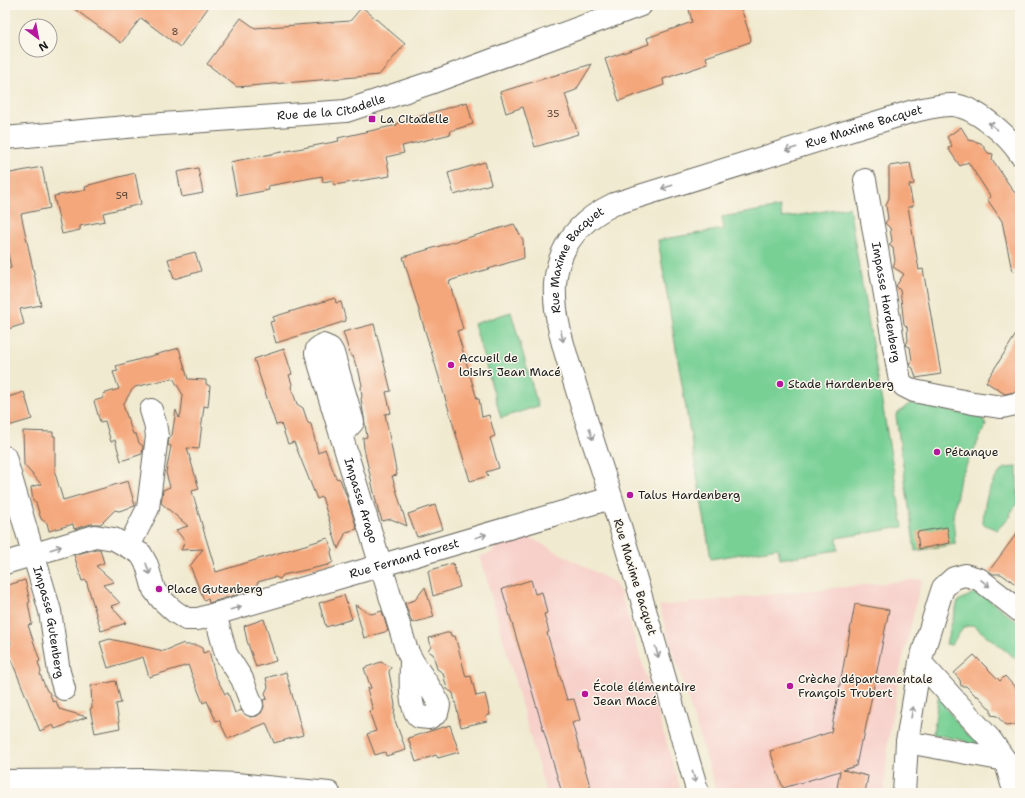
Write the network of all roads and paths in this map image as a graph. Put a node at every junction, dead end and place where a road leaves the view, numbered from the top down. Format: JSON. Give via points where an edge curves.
{"nodes":[{"id":1,"x":641,"y":5,"type":"edge"},
{"id":2,"x":5,"y":138,"type":"edge"},
{"id":3,"x":1020,"y":154,"type":"edge"},
{"id":4,"x":865,"y":180,"type":"dead end"},
{"id":5,"x":1015,"y":405,"type":"edge"},
{"id":6,"x":151,"y":410,"type":"dead end"},
{"id":7,"x":342,"y":434,"type":"dead end"},
{"id":8,"x":5,"y":457,"type":"edge"},
{"id":9,"x":611,"y":498,"type":"junction"},
{"id":10,"x":129,"y":546,"type":"junction"},
{"id":11,"x":34,"y":554,"type":"junction"},
{"id":12,"x":5,"y":563,"type":"edge"},
{"id":13,"x":380,"y":566,"type":"junction"},
{"id":14,"x":1020,"y":611,"type":"edge"},
{"id":15,"x":206,"y":617,"type":"junction"},
{"id":16,"x":411,"y":660,"type":"dead end"},
{"id":17,"x":920,"y":662,"type":"junction"},
{"id":18,"x":64,"y":690,"type":"dead end"},
{"id":19,"x":252,"y":705,"type":"dead end"},
{"id":20,"x":907,"y":742,"type":"junction"},
{"id":21,"x":1005,"y":760,"type":"junction"},
{"id":22,"x":5,"y":780,"type":"edge"},
{"id":23,"x":1012,"y":784,"type":"dead end"},
{"id":24,"x":329,"y":793,"type":"edge"},
{"id":25,"x":698,"y":793,"type":"edge"},
{"id":26,"x":904,"y":793,"type":"edge"}],
"edges":[{"from":1,"to":2,"type":"street","name":"Rue de la Citadelle","via":[[433,82],[346,111]]},
{"from":3,"to":9,"type":"street","name":"Rue Maxime Bacquet","one_way":true,"via":[[997,129],[972,111],[954,105],[935,106],[614,204],[590,218],[572,237],[560,257],[555,302],[569,366]]},
{"from":4,"to":5,"type":"street","name":"Impasse Hardenberg","via":[[900,381],[914,391],[990,406]]},
{"from":6,"to":10,"type":"street","via":[[157,436],[148,508]]},
{"from":7,"to":13,"type":"street","name":"Impasse Arago"},
{"from":8,"to":11,"type":"street","name":"Impasse Gutenberg"},
{"from":13,"to":9,"type":"street","name":"Rue Fernand Forest","one_way":true},
{"from":9,"to":25,"type":"street","name":"Rue Maxime Bacquet","one_way":true},
{"from":11,"to":10,"type":"street","one_way":true,"via":[[95,536],[114,539]]},
{"from":10,"to":15,"type":"street","one_way":true,"via":[[141,554],[154,590],[174,612],[186,619]]},
{"from":11,"to":12,"type":"street"},
{"from":11,"to":18,"type":"street","name":"Impasse Gutenberg","via":[[50,611],[52,635]]},
{"from":15,"to":13,"type":"street","name":"Rue Fernand Forest","one_way":true},
{"from":13,"to":16,"type":"street","name":"Impasse Arago"},
{"from":17,"to":14,"type":"street","one_way":true,"via":[[940,597],[949,580],[959,575],[979,579]]},
{"from":15,"to":19,"type":"street","via":[[242,679]]},
{"from":20,"to":17,"type":"street","one_way":true},
{"from":17,"to":21,"type":"street","via":[[990,739]]},
{"from":20,"to":21,"type":"street"},
{"from":20,"to":26,"type":"street"},
{"from":21,"to":23,"type":"street"},
{"from":22,"to":24,"type":"street","via":[[146,780],[236,784]]}]}
